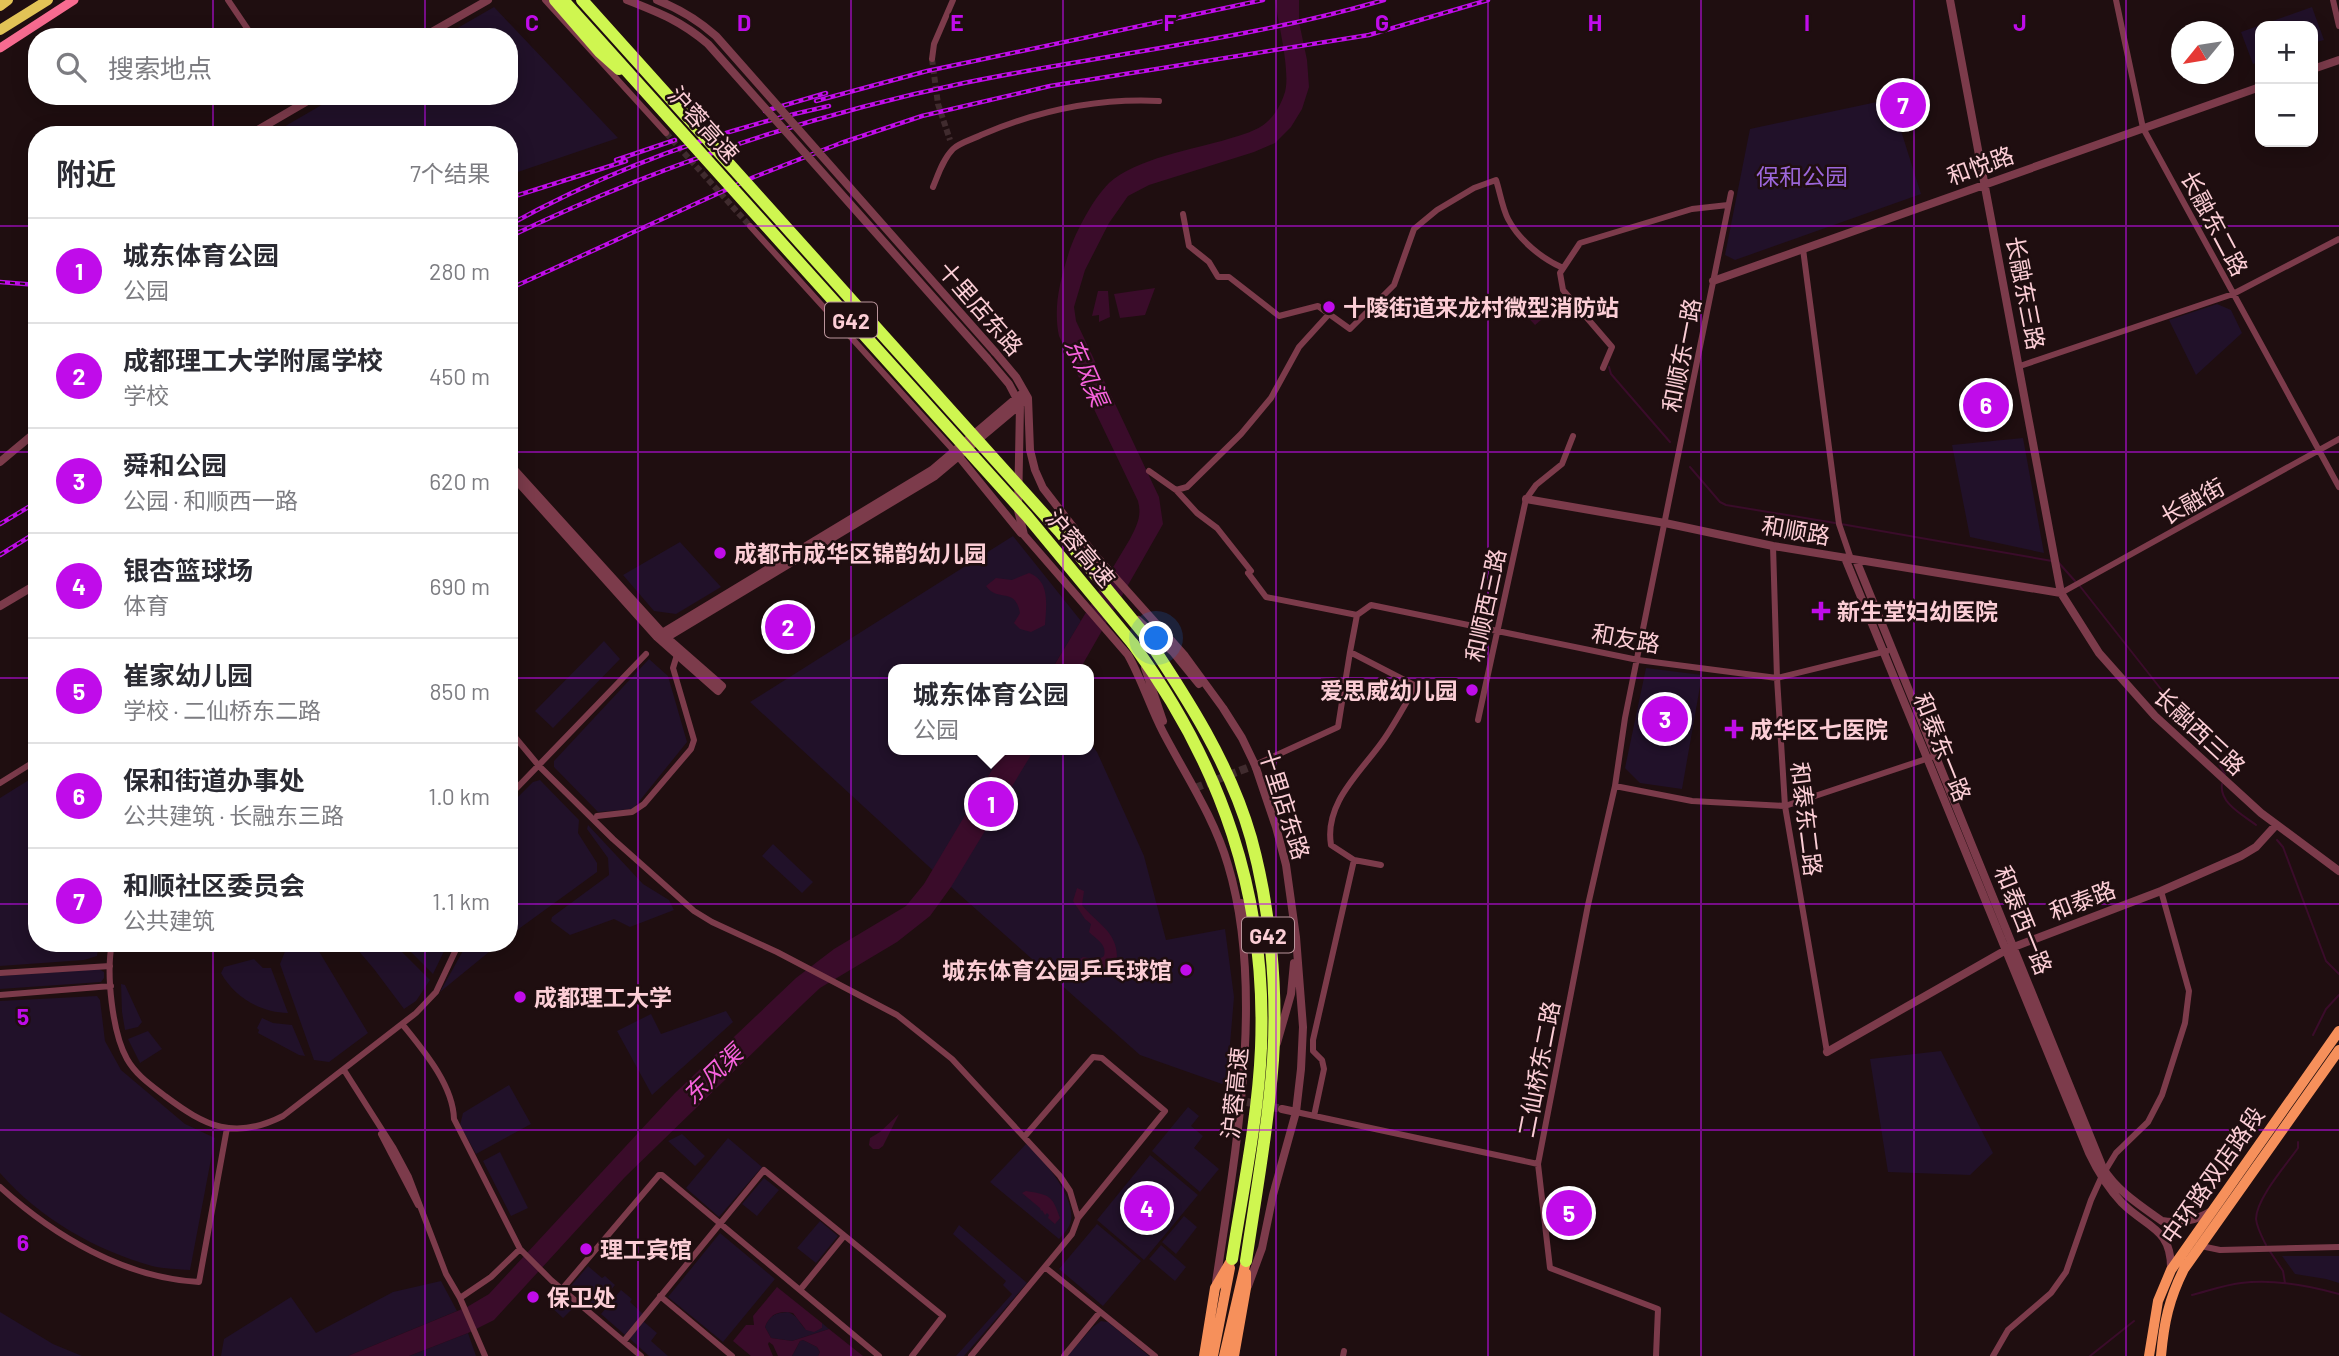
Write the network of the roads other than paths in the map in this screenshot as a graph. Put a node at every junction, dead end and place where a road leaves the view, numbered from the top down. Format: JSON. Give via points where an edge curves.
{"nodes":[{"id":1,"x":8,"y":0,"type":"edge"},
{"id":2,"x":48,"y":0,"type":"edge"},
{"id":3,"x":74,"y":0,"type":"edge"},
{"id":4,"x":228,"y":0,"type":"edge"},
{"id":5,"x":488,"y":0,"type":"edge"},
{"id":6,"x":545,"y":0,"type":"edge"},
{"id":7,"x":555,"y":0,"type":"edge"},
{"id":8,"x":563,"y":0,"type":"edge"},
{"id":9,"x":584,"y":0,"type":"edge"},
{"id":10,"x":627,"y":0,"type":"edge"},
{"id":11,"x":657,"y":0,"type":"edge"},
{"id":12,"x":953,"y":0,"type":"edge"},
{"id":13,"x":1950,"y":0,"type":"edge"},
{"id":14,"x":2116,"y":0,"type":"edge"},
{"id":15,"x":2333,"y":0,"type":"edge"},
{"id":16,"x":0,"y":6,"type":"edge"},
{"id":17,"x":2339,"y":26,"type":"edge"},
{"id":18,"x":31,"y":28,"type":"edge"},
{"id":19,"x":247,"y":28,"type":"edge"},
{"id":20,"x":439,"y":28,"type":"edge"},
{"id":21,"x":0,"y":30,"type":"edge"},
{"id":22,"x":28,"y":30,"type":"edge"},
{"id":23,"x":0,"y":48,"type":"edge"},
{"id":24,"x":932,"y":59,"type":"tunnel mouth"},
{"id":25,"x":2339,"y":60,"type":"edge"},
{"id":26,"x":2318,"y":67,"type":"edge"},
{"id":27,"x":2255,"y":89,"type":"edge"},
{"id":28,"x":649,"y":95,"type":"junction"},
{"id":29,"x":1159,"y":101,"type":"dead end"},
{"id":30,"x":299,"y":106,"type":"edge"},
{"id":31,"x":265,"y":126,"type":"edge"},
{"id":32,"x":2143,"y":128,"type":"junction"},
{"id":33,"x":666,"y":133,"type":"tunnel mouth"},
{"id":34,"x":950,"y":140,"type":"tunnel mouth"},
{"id":35,"x":953,"y":149,"type":"junction"},
{"id":36,"x":1985,"y":184,"type":"junction"},
{"id":37,"x":933,"y":187,"type":"dead end"},
{"id":38,"x":1731,"y":193,"type":"dead end"},
{"id":39,"x":1728,"y":205,"type":"junction"},
{"id":40,"x":1183,"y":214,"type":"dead end"},
{"id":41,"x":750,"y":226,"type":"tunnel mouth"},
{"id":42,"x":2339,"y":239,"type":"edge"},
{"id":43,"x":1803,"y":249,"type":"junction"},
{"id":44,"x":1563,"y":268,"type":"junction"},
{"id":45,"x":1713,"y":281,"type":"junction"},
{"id":46,"x":2233,"y":294,"type":"junction"},
{"id":47,"x":1329,"y":314,"type":"junction"},
{"id":48,"x":2020,"y":366,"type":"junction"},
{"id":49,"x":1603,"y":368,"type":"dead end"},
{"id":50,"x":1026,"y":394,"type":"junction"},
{"id":51,"x":1018,"y":401,"type":"junction"},
{"id":52,"x":1573,"y":436,"type":"dead end"},
{"id":53,"x":28,"y":439,"type":"edge"},
{"id":54,"x":2339,"y":439,"type":"edge"},
{"id":55,"x":2318,"y":450,"type":"junction"},
{"id":56,"x":956,"y":454,"type":"junction"},
{"id":57,"x":0,"y":462,"type":"edge"},
{"id":58,"x":1149,"y":471,"type":"dead end"},
{"id":59,"x":518,"y":474,"type":"edge"},
{"id":60,"x":518,"y":482,"type":"edge"},
{"id":61,"x":2339,"y":487,"type":"edge"},
{"id":62,"x":1176,"y":490,"type":"junction"},
{"id":63,"x":1526,"y":499,"type":"junction"},
{"id":64,"x":1665,"y":523,"type":"junction"},
{"id":65,"x":1029,"y":542,"type":"junction"},
{"id":66,"x":1773,"y":547,"type":"junction"},
{"id":67,"x":1851,"y":559,"type":"junction"},
{"id":68,"x":28,"y":589,"type":"edge"},
{"id":69,"x":2061,"y":593,"type":"junction"},
{"id":70,"x":28,"y":595,"type":"edge"},
{"id":71,"x":0,"y":606,"type":"edge"},
{"id":72,"x":0,"y":612,"type":"edge"},
{"id":73,"x":1357,"y":615,"type":"junction"},
{"id":74,"x":1497,"y":631,"type":"junction"},
{"id":75,"x":1149,"y":633,"type":"junction"},
{"id":76,"x":662,"y":637,"type":"junction"},
{"id":77,"x":1136,"y":648,"type":"junction"},
{"id":78,"x":1888,"y":650,"type":"junction"},
{"id":79,"x":1350,"y":652,"type":"junction"},
{"id":80,"x":646,"y":654,"type":"dead end"},
{"id":81,"x":677,"y":656,"type":"junction"},
{"id":82,"x":1638,"y":660,"type":"junction"},
{"id":83,"x":1777,"y":678,"type":"junction"},
{"id":84,"x":1478,"y":720,"type":"dead end"},
{"id":85,"x":1242,"y":738,"type":"junction"},
{"id":86,"x":518,"y":741,"type":"edge"},
{"id":87,"x":1931,"y":757,"type":"junction"},
{"id":88,"x":1181,"y":765,"type":"junction"},
{"id":89,"x":1255,"y":765,"type":"junction"},
{"id":90,"x":28,"y":766,"type":"edge"},
{"id":91,"x":539,"y":766,"type":"junction"},
{"id":92,"x":0,"y":783,"type":"edge"},
{"id":93,"x":1615,"y":786,"type":"junction"},
{"id":94,"x":518,"y":787,"type":"edge"},
{"id":95,"x":1784,"y":806,"type":"junction"},
{"id":96,"x":597,"y":816,"type":"dead end"},
{"id":97,"x":2276,"y":825,"type":"junction"},
{"id":98,"x":1354,"y":860,"type":"junction"},
{"id":99,"x":1381,"y":865,"type":"dead end"},
{"id":100,"x":1229,"y":867,"type":"junction"},
{"id":101,"x":2339,"y":871,"type":"edge"},
{"id":102,"x":2161,"y":891,"type":"junction"},
{"id":103,"x":1296,"y":934,"type":"junction"},
{"id":104,"x":2010,"y":948,"type":"junction"},
{"id":105,"x":111,"y":952,"type":"edge"},
{"id":106,"x":455,"y":952,"type":"edge"},
{"id":107,"x":110,"y":966,"type":"junction"},
{"id":108,"x":0,"y":973,"type":"edge"},
{"id":109,"x":111,"y":986,"type":"junction"},
{"id":110,"x":0,"y":995,"type":"edge"},
{"id":111,"x":1262,"y":1017,"type":"junction"},
{"id":112,"x":402,"y":1025,"type":"junction"},
{"id":113,"x":2339,"y":1031,"type":"edge"},
{"id":114,"x":2339,"y":1050,"type":"edge"},
{"id":115,"x":1827,"y":1052,"type":"joint"},
{"id":116,"x":1273,"y":1059,"type":"junction"},
{"id":117,"x":344,"y":1070,"type":"junction"},
{"id":118,"x":1282,"y":1109,"type":"tunnel mouth"},
{"id":119,"x":1296,"y":1112,"type":"junction"},
{"id":120,"x":1314,"y":1116,"type":"junction"},
{"id":121,"x":228,"y":1128,"type":"junction"},
{"id":122,"x":1025,"y":1136,"type":"junction"},
{"id":123,"x":1538,"y":1164,"type":"junction"},
{"id":124,"x":2103,"y":1174,"type":"junction"},
{"id":125,"x":0,"y":1187,"type":"edge"},
{"id":126,"x":2215,"y":1208,"type":"junction"},
{"id":127,"x":1078,"y":1218,"type":"junction"},
{"id":128,"x":722,"y":1224,"type":"junction"},
{"id":129,"x":845,"y":1236,"type":"junction"},
{"id":130,"x":2201,"y":1246,"type":"junction"},
{"id":131,"x":2339,"y":1247,"type":"edge"},
{"id":132,"x":521,"y":1251,"type":"junction"},
{"id":133,"x":1232,"y":1259,"type":"junction"},
{"id":134,"x":1246,"y":1261,"type":"junction"},
{"id":135,"x":1046,"y":1268,"type":"junction"},
{"id":136,"x":2171,"y":1270,"type":"junction"},
{"id":137,"x":563,"y":1288,"type":"junction"},
{"id":138,"x":1215,"y":1288,"type":"junction"},
{"id":139,"x":1247,"y":1288,"type":"junction"},
{"id":140,"x":800,"y":1290,"type":"junction"},
{"id":141,"x":660,"y":1296,"type":"junction"},
{"id":142,"x":462,"y":1301,"type":"junction"},
{"id":143,"x":1100,"y":1312,"type":"junction"},
{"id":144,"x":624,"y":1341,"type":"junction"},
{"id":145,"x":634,"y":1350,"type":"junction"},
{"id":146,"x":485,"y":1356,"type":"edge"},
{"id":147,"x":628,"y":1356,"type":"edge"},
{"id":148,"x":641,"y":1356,"type":"edge"},
{"id":149,"x":732,"y":1356,"type":"edge"},
{"id":150,"x":879,"y":1356,"type":"edge"},
{"id":151,"x":912,"y":1356,"type":"edge"},
{"id":152,"x":971,"y":1356,"type":"edge"},
{"id":153,"x":1063,"y":1356,"type":"edge"},
{"id":154,"x":1154,"y":1356,"type":"edge"},
{"id":155,"x":1204,"y":1356,"type":"edge"},
{"id":156,"x":1213,"y":1356,"type":"edge"},
{"id":157,"x":1224,"y":1356,"type":"edge"},
{"id":158,"x":1234,"y":1356,"type":"edge"},
{"id":159,"x":1656,"y":1356,"type":"edge"},
{"id":160,"x":1993,"y":1356,"type":"edge"},
{"id":161,"x":2149,"y":1356,"type":"edge"},
{"id":162,"x":2161,"y":1356,"type":"edge"}],
"edges":[{"from":1,"to":16,"type":"highway"},
{"from":2,"to":21,"type":"highway"},
{"from":3,"to":18,"type":"main road"},
{"from":4,"to":19,"type":"street"},
{"from":5,"to":20,"type":"street"},
{"from":6,"to":33,"type":"street"},
{"from":7,"to":28,"type":"highway","bridge":true,"via":[[600,52]]},
{"from":8,"to":28,"type":"highway","name":"沪蓉高速","number":"G42","bridge":true},
{"from":9,"to":75,"type":"highway","name":"沪蓉高速","number":"G42","bridge":true},
{"from":10,"to":51,"type":"street","name":"十里店东路","bridge":true,"via":[[670,17],[708,44],[987,358]]},
{"from":11,"to":50,"type":"street","name":"十里店东路","bridge":true,"via":[[698,20],[716,36],[995,352]]},
{"from":12,"to":24,"type":"street"},
{"from":13,"to":36,"type":"street","name":"长融东三路"},
{"from":14,"to":32,"type":"street","name":"长融东二路"},
{"from":15,"to":17,"type":"street"},
{"from":22,"to":23,"type":"main road"},
{"from":25,"to":26,"type":"street"},
{"from":27,"to":32,"type":"street","name":"和悦路"},
{"from":28,"to":77,"type":"highway","name":"沪蓉高速","number":"G42","bridge":true,"via":[[1027,516]]},
{"from":29,"to":35,"type":"street","via":[[1084,105],[1016,122]]},
{"from":30,"to":31,"type":"street"},
{"from":32,"to":36,"type":"street","name":"和悦路"},
{"from":32,"to":46,"type":"street","name":"长融东二路"},
{"from":34,"to":35,"type":"street"},
{"from":35,"to":37,"type":"street"},
{"from":36,"to":43,"type":"street","name":"和悦路"},
{"from":36,"to":48,"type":"street","name":"长融东三路"},
{"from":38,"to":39,"type":"street","name":"和顺东一路"},
{"from":39,"to":44,"type":"street","via":[[1692,209],[1580,243]]},
{"from":39,"to":45,"type":"street","name":"和顺东一路"},
{"from":40,"to":47,"type":"street","via":[[1189,246],[1209,262],[1218,277],[1229,277],[1279,316],[1318,306]]},
{"from":41,"to":56,"type":"street"},
{"from":42,"to":46,"type":"street"},
{"from":43,"to":45,"type":"street","name":"和悦路"},
{"from":43,"to":67,"type":"street","via":[[1839,524]]},
{"from":44,"to":47,"type":"street","via":[[1550,262],[1516,230],[1496,180],[1437,210],[1414,229],[1394,285],[1349,329]]},
{"from":44,"to":49,"type":"street","via":[[1563,290],[1612,347]]},
{"from":45,"to":64,"type":"street","name":"和顺东一路"},
{"from":46,"to":48,"type":"street"},
{"from":46,"to":55,"type":"street","name":"长融东二路"},
{"from":47,"to":62,"type":"street","via":[[1300,347],[1271,398],[1241,434],[1187,487]]},
{"from":48,"to":69,"type":"street","name":"长融东三路"},
{"from":50,"to":51,"type":"street"},
{"from":50,"to":85,"type":"street","name":"十里店东路","via":[[1030,450],[1043,488],[1094,554],[1185,656]]},
{"from":51,"to":56,"type":"street"},
{"from":51,"to":65,"type":"street","via":[[1018,510]]},
{"from":52,"to":63,"type":"street","via":[[1562,464]]},
{"from":53,"to":57,"type":"street"},
{"from":54,"to":55,"type":"street","name":"长融街"},
{"from":55,"to":61,"type":"street","name":"长融东二路"},
{"from":55,"to":69,"type":"street","name":"长融街"},
{"from":56,"to":65,"type":"street"},
{"from":56,"to":76,"type":"street","via":[[935,476]]},
{"from":58,"to":62,"type":"street"},
{"from":59,"to":76,"type":"street"},
{"from":60,"to":76,"type":"street"},
{"from":62,"to":73,"type":"street","via":[[1217,528],[1266,597]]},
{"from":63,"to":64,"type":"street","name":"和顺路"},
{"from":63,"to":74,"type":"street","name":"和顺西三路"},
{"from":64,"to":66,"type":"street","name":"和顺路"},
{"from":64,"to":82,"type":"street","name":"和顺东一路"},
{"from":65,"to":88,"type":"street","via":[[1128,655]]},
{"from":66,"to":67,"type":"street","name":"和顺路"},
{"from":66,"to":83,"type":"street","name":"和泰东二路"},
{"from":67,"to":69,"type":"street","name":"和顺路"},
{"from":67,"to":78,"type":"street","name":"和泰东一路"},
{"from":68,"to":71,"type":"street"},
{"from":69,"to":97,"type":"street","name":"长融西三路","via":[[2125,685]]},
{"from":70,"to":72,"type":"street"},
{"from":73,"to":74,"type":"street","name":"和友路","via":[[1371,605]]},
{"from":73,"to":79,"type":"street"},
{"from":74,"to":82,"type":"street","name":"和友路"},
{"from":74,"to":84,"type":"street","name":"和顺西三路"},
{"from":75,"to":85,"type":"street","via":[[1173,652]]},
{"from":75,"to":116,"type":"highway","name":"沪蓉高速","number":"G42","via":[[1209,737],[1250,837],[1266,906]]},
{"from":76,"to":81,"type":"street"},
{"from":76,"to":81,"type":"street","via":[[722,686],[718,691]]},
{"from":77,"to":88,"type":"street"},
{"from":77,"to":111,"type":"highway","name":"沪蓉高速","number":"G42","via":[[1196,744],[1234,836],[1258,937]]},
{"from":78,"to":83,"type":"street","name":"和友路"},
{"from":78,"to":87,"type":"street","name":"和泰东一路"},
{"from":79,"to":89,"type":"street","via":[[1338,727]]},
{"from":79,"to":98,"type":"street","via":[[1416,686],[1335,809],[1331,845]]},
{"from":80,"to":91,"type":"street"},
{"from":81,"to":96,"type":"street","via":[[673,668],[694,740],[691,749],[644,804],[632,812]]},
{"from":82,"to":83,"type":"street","name":"和友路"},
{"from":82,"to":93,"type":"street","name":"二仙桥东二路"},
{"from":83,"to":95,"type":"street","name":"和泰东二路"},
{"from":85,"to":89,"type":"street","name":"十里店东路"},
{"from":86,"to":91,"type":"street"},
{"from":87,"to":95,"type":"street"},
{"from":87,"to":104,"type":"street","name":"和泰东一路"},
{"from":88,"to":100,"type":"street","via":[[1213,824]]},
{"from":89,"to":103,"type":"street","name":"十里店东路","via":[[1286,865]]},
{"from":90,"to":92,"type":"street"},
{"from":91,"to":94,"type":"street"},
{"from":91,"to":122,"type":"street","via":[[694,911],[875,1003],[923,1035]]},
{"from":93,"to":95,"type":"street","via":[[1692,801]]},
{"from":93,"to":123,"type":"street","name":"二仙桥东二路"},
{"from":95,"to":115,"type":"street","name":"和泰东二路"},
{"from":97,"to":101,"type":"street","name":"长融西三路"},
{"from":97,"to":102,"type":"street","name":"和泰路","via":[[2241,856]]},
{"from":98,"to":99,"type":"street"},
{"from":98,"to":120,"type":"street","via":[[1313,1040],[1313,1051],[1324,1065]]},
{"from":100,"to":111,"type":"street","via":[[1248,925]]},
{"from":100,"to":138,"type":"street","via":[[1245,964],[1244,1101]]},
{"from":102,"to":104,"type":"street","name":"和泰路"},
{"from":102,"to":124,"type":"street","via":[[2189,991],[2185,1023],[2162,1095],[2148,1122],[2116,1153]]},
{"from":103,"to":116,"type":"street","via":[[1291,995]]},
{"from":103,"to":119,"type":"street","name":"十里店东路","via":[[1303,1027]]},
{"from":104,"to":115,"type":"street","name":"和泰路"},
{"from":104,"to":124,"type":"street","name":"和泰西一路","via":[[2089,1153]]},
{"from":105,"to":107,"type":"street"},
{"from":106,"to":112,"type":"street","via":[[436,992]]},
{"from":107,"to":108,"type":"street"},
{"from":107,"to":109,"type":"street"},
{"from":109,"to":110,"type":"street"},
{"from":109,"to":121,"type":"street","via":[[120,1043],[138,1075],[193,1116]]},
{"from":111,"to":133,"type":"highway","name":"沪蓉高速","number":"G42","via":[[1258,1092]]},
{"from":112,"to":117,"type":"street"},
{"from":112,"to":132,"type":"street","via":[[452,1101],[454,1119]]},
{"from":113,"to":126,"type":"main road","name":"中环路双店路段"},
{"from":114,"to":130,"type":"main road","name":"中环路双店路段"},
{"from":116,"to":134,"type":"highway","name":"沪蓉高速","number":"G42"},
{"from":117,"to":121,"type":"street","via":[[267,1125]]},
{"from":117,"to":142,"type":"street","via":[[409,1177],[446,1274]]},
{"from":118,"to":119,"type":"street"},
{"from":119,"to":120,"type":"street"},
{"from":119,"to":139,"type":"street","name":"十里店东路","via":[[1262,1248]]},
{"from":120,"to":123,"type":"street"},
{"from":121,"to":125,"type":"street","via":[[199,1282],[148,1274],[97,1253],[56,1232]]},
{"from":122,"to":127,"type":"street","via":[[1067,1186]]},
{"from":122,"to":127,"type":"street","via":[[1093,1057],[1102,1058],[1165,1111]]},
{"from":123,"to":159,"type":"street","name":"二仙桥东二路","via":[[1550,1268],[1658,1309]]},
{"from":124,"to":126,"type":"street","name":"和泰西一路","via":[[2162,1221],[2188,1220]]},
{"from":124,"to":136,"type":"street","name":"和泰西一路","via":[[2124,1205],[2164,1237]]},
{"from":124,"to":160,"type":"street","via":[[2067,1272],[2051,1293],[2008,1330]]},
{"from":126,"to":136,"type":"main road","name":"中环路双店路段"},
{"from":127,"to":135,"type":"street","via":[[1072,1234]]},
{"from":128,"to":129,"type":"street","via":[[764,1170]]},
{"from":128,"to":137,"type":"street","via":[[659,1175]]},
{"from":128,"to":140,"type":"street"},
{"from":128,"to":141,"type":"street"},
{"from":129,"to":140,"type":"street"},
{"from":129,"to":151,"type":"street","via":[[943,1316]]},
{"from":130,"to":131,"type":"street","via":[[2220,1250]]},
{"from":130,"to":162,"type":"main road","name":"中环路双店路段","via":[[2171,1296]]},
{"from":132,"to":137,"type":"street"},
{"from":132,"to":142,"type":"street"},
{"from":133,"to":138,"type":"main road"},
{"from":133,"to":156,"type":"main road"},
{"from":134,"to":139,"type":"main road"},
{"from":134,"to":157,"type":"main road"},
{"from":135,"to":143,"type":"street"},
{"from":135,"to":152,"type":"street"},
{"from":136,"to":161,"type":"main road","name":"中环路双店路段","via":[[2158,1301]]},
{"from":137,"to":144,"type":"street"},
{"from":138,"to":155,"type":"main road"},
{"from":139,"to":158,"type":"main road"},
{"from":140,"to":150,"type":"street"},
{"from":141,"to":144,"type":"street"},
{"from":141,"to":149,"type":"street"},
{"from":142,"to":146,"type":"street"},
{"from":143,"to":153,"type":"street"},
{"from":143,"to":154,"type":"street"},
{"from":144,"to":145,"type":"street"},
{"from":145,"to":147,"type":"street"},
{"from":145,"to":148,"type":"street"}]}
